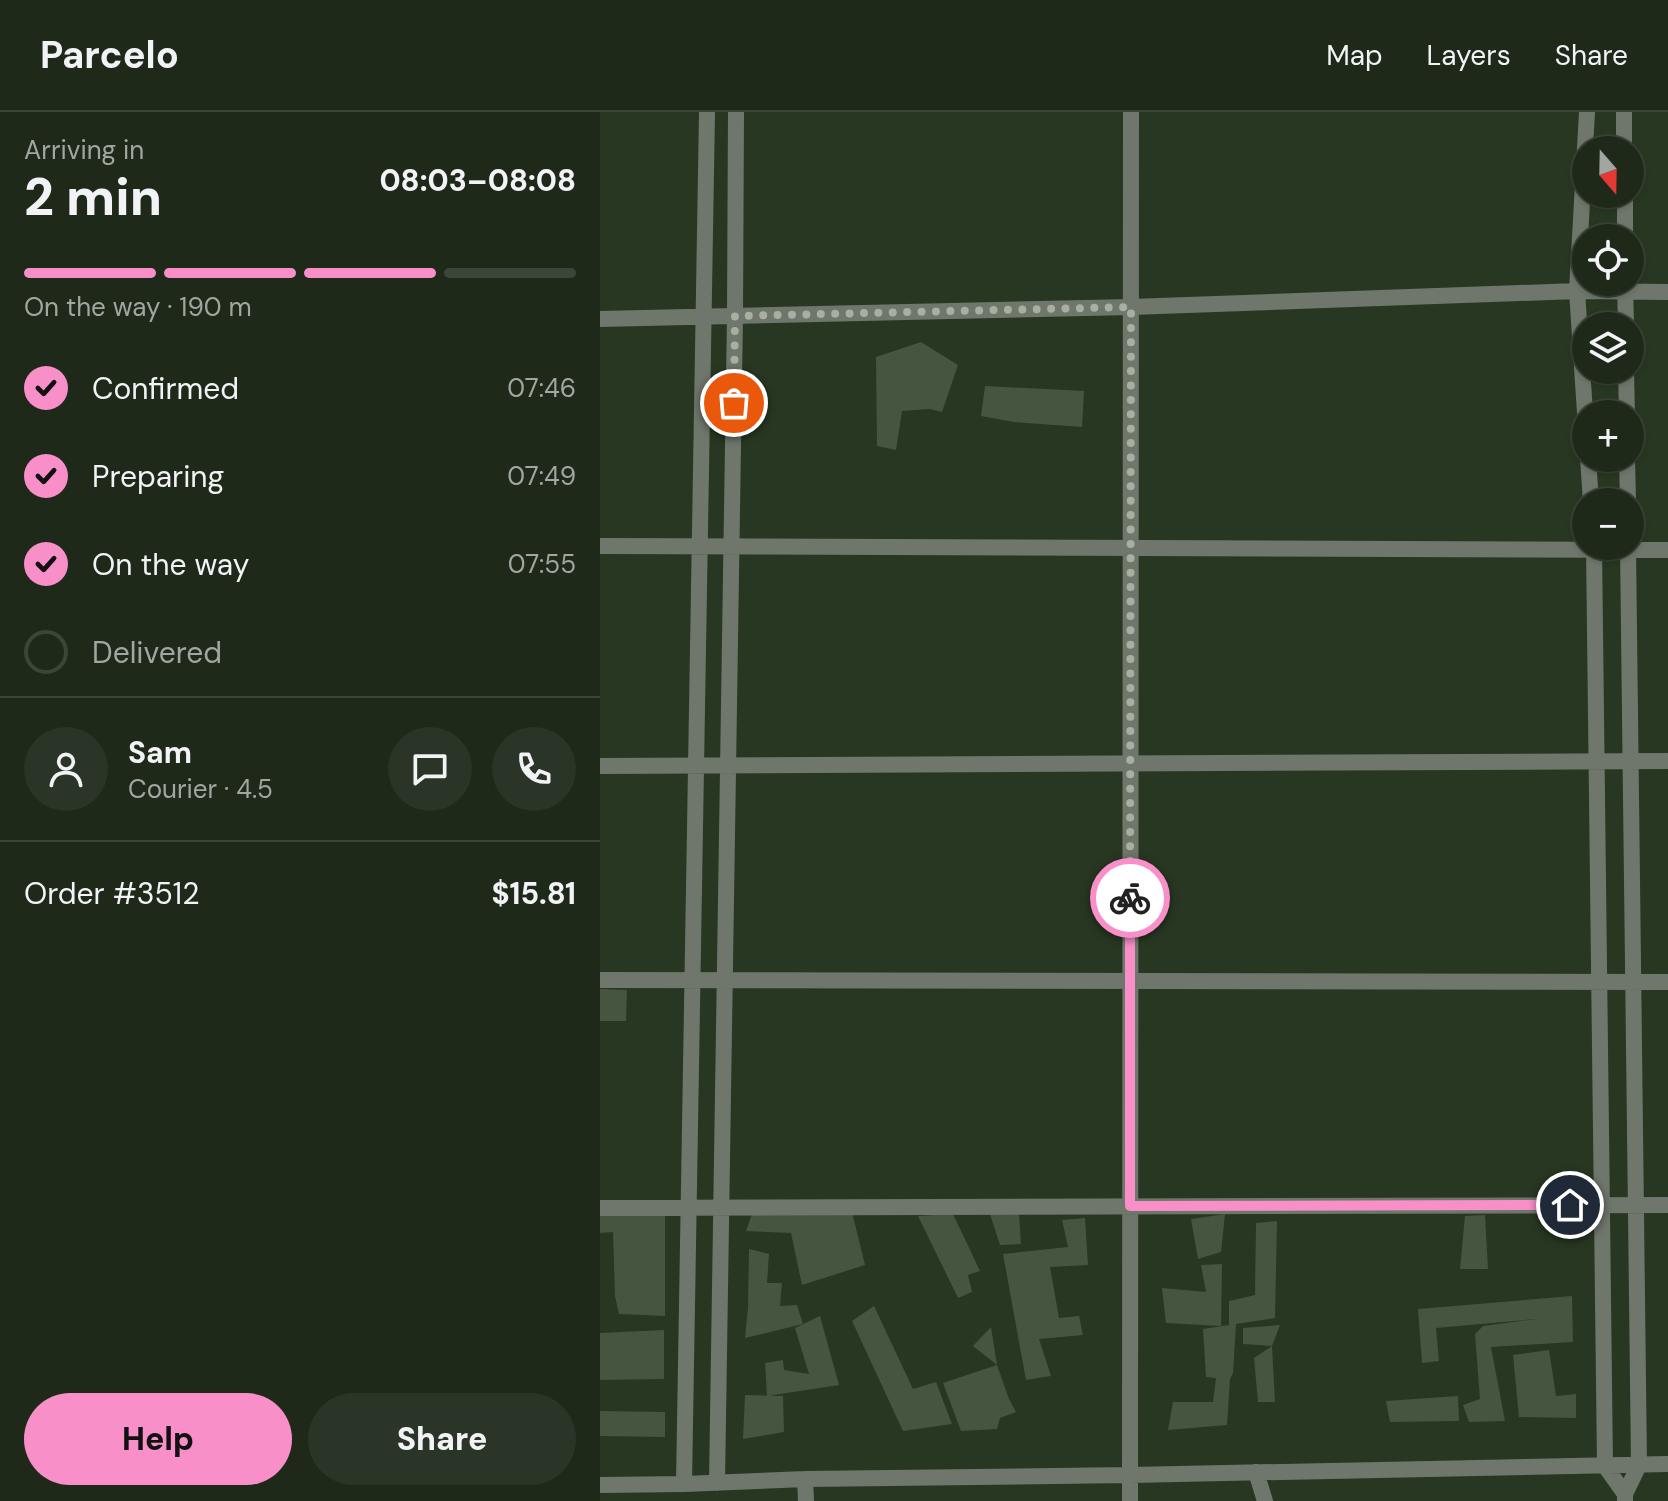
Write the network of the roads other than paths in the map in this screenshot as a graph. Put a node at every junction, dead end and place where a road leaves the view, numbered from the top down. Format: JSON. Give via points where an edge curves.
{"nodes":[{"id":1,"x":707,"y":112,"type":"edge"},
{"id":2,"x":736,"y":112,"type":"edge"},
{"id":3,"x":1131,"y":112,"type":"edge"},
{"id":4,"x":1587,"y":112,"type":"edge"},
{"id":5,"x":1624,"y":112,"type":"edge"},
{"id":6,"x":1624,"y":136,"type":"edge"},
{"id":7,"x":1581,"y":224,"type":"edge"},
{"id":8,"x":1644,"y":289,"type":"edge"},
{"id":9,"x":1572,"y":291,"type":"edge"},
{"id":10,"x":1668,"y":292,"type":"edge"},
{"id":11,"x":1577,"y":296,"type":"edge"},
{"id":12,"x":1131,"y":307,"type":"junction"},
{"id":13,"x":735,"y":316,"type":"junction"},
{"id":14,"x":703,"y":317,"type":"junction"},
{"id":15,"x":600,"y":319,"type":"edge"},
{"id":16,"x":1584,"y":400,"type":"edge"},
{"id":17,"x":600,"y":546,"type":"edge"},
{"id":18,"x":699,"y":546,"type":"junction"},
{"id":19,"x":731,"y":547,"type":"junction"},
{"id":20,"x":1131,"y":548,"type":"junction"},
{"id":21,"x":1572,"y":548,"type":"edge"},
{"id":22,"x":1644,"y":549,"type":"edge"},
{"id":23,"x":1668,"y":550,"type":"edge"},
{"id":24,"x":1594,"y":560,"type":"edge"},
{"id":25,"x":1628,"y":560,"type":"edge"},
{"id":26,"x":1597,"y":761,"type":"junction"},
{"id":27,"x":1631,"y":761,"type":"junction"},
{"id":28,"x":1668,"y":761,"type":"edge"},
{"id":29,"x":1130,"y":763,"type":"junction"},
{"id":30,"x":696,"y":765,"type":"junction"},
{"id":31,"x":728,"y":765,"type":"junction"},
{"id":32,"x":600,"y":766,"type":"edge"},
{"id":33,"x":600,"y":980,"type":"edge"},
{"id":34,"x":693,"y":980,"type":"junction"},
{"id":35,"x":725,"y":980,"type":"junction"},
{"id":36,"x":1130,"y":981,"type":"junction"},
{"id":37,"x":1598,"y":982,"type":"junction"},
{"id":38,"x":1633,"y":982,"type":"junction"},
{"id":39,"x":1668,"y":982,"type":"edge"},
{"id":40,"x":1601,"y":1205,"type":"junction"},
{"id":41,"x":1636,"y":1205,"type":"junction"},
{"id":42,"x":1668,"y":1205,"type":"edge"},
{"id":43,"x":1130,"y":1206,"type":"junction"},
{"id":44,"x":721,"y":1207,"type":"junction"},
{"id":45,"x":600,"y":1208,"type":"edge"},
{"id":46,"x":688,"y":1208,"type":"junction"},
{"id":47,"x":1668,"y":1464,"type":"edge"},
{"id":48,"x":1639,"y":1465,"type":"junction"},
{"id":49,"x":1605,"y":1466,"type":"junction"},
{"id":50,"x":1256,"y":1472,"type":"junction"},
{"id":51,"x":1130,"y":1475,"type":"junction"},
{"id":52,"x":805,"y":1479,"type":"junction"},
{"id":53,"x":717,"y":1483,"type":"junction"},
{"id":54,"x":684,"y":1484,"type":"junction"},
{"id":55,"x":600,"y":1485,"type":"edge"},
{"id":56,"x":1625,"y":1497,"type":"edge"},
{"id":57,"x":806,"y":1501,"type":"edge"},
{"id":58,"x":1130,"y":1501,"type":"edge"},
{"id":59,"x":1265,"y":1501,"type":"edge"}],
"edges":[{"from":1,"to":14,"type":"street"},
{"from":2,"to":13,"type":"street"},
{"from":3,"to":12,"type":"street"},
{"from":4,"to":7,"type":"street"},
{"from":5,"to":6,"type":"street"},
{"from":8,"to":10,"type":"street"},
{"from":9,"to":12,"type":"street"},
{"from":11,"to":16,"type":"street"},
{"from":12,"to":13,"type":"street"},
{"from":12,"to":20,"type":"street"},
{"from":13,"to":14,"type":"street"},
{"from":13,"to":19,"type":"street"},
{"from":14,"to":15,"type":"street"},
{"from":14,"to":18,"type":"street"},
{"from":17,"to":18,"type":"street"},
{"from":18,"to":19,"type":"street"},
{"from":18,"to":30,"type":"street"},
{"from":19,"to":20,"type":"street"},
{"from":19,"to":31,"type":"street"},
{"from":20,"to":21,"type":"street"},
{"from":20,"to":29,"type":"street"},
{"from":22,"to":23,"type":"street"},
{"from":24,"to":26,"type":"street"},
{"from":25,"to":27,"type":"street"},
{"from":26,"to":27,"type":"street"},
{"from":26,"to":29,"type":"street"},
{"from":26,"to":37,"type":"street"},
{"from":27,"to":28,"type":"street"},
{"from":27,"to":38,"type":"street"},
{"from":29,"to":31,"type":"street"},
{"from":29,"to":36,"type":"street"},
{"from":30,"to":31,"type":"street"},
{"from":30,"to":32,"type":"street"},
{"from":30,"to":34,"type":"street"},
{"from":31,"to":35,"type":"street"},
{"from":33,"to":34,"type":"street"},
{"from":34,"to":35,"type":"street"},
{"from":34,"to":46,"type":"street"},
{"from":35,"to":36,"type":"street"},
{"from":35,"to":44,"type":"street"},
{"from":36,"to":37,"type":"street"},
{"from":36,"to":43,"type":"street"},
{"from":37,"to":38,"type":"street"},
{"from":37,"to":40,"type":"street"},
{"from":38,"to":39,"type":"street"},
{"from":38,"to":41,"type":"street"},
{"from":40,"to":41,"type":"street"},
{"from":40,"to":43,"type":"street"},
{"from":40,"to":49,"type":"street"},
{"from":41,"to":42,"type":"street"},
{"from":41,"to":48,"type":"street"},
{"from":43,"to":44,"type":"street"},
{"from":43,"to":51,"type":"street"},
{"from":44,"to":46,"type":"street"},
{"from":44,"to":53,"type":"street"},
{"from":45,"to":46,"type":"street"},
{"from":46,"to":54,"type":"street"},
{"from":47,"to":48,"type":"street"},
{"from":48,"to":49,"type":"street"},
{"from":48,"to":56,"type":"street"},
{"from":49,"to":50,"type":"street"},
{"from":49,"to":56,"type":"street"},
{"from":50,"to":51,"type":"street"},
{"from":50,"to":59,"type":"street"},
{"from":51,"to":52,"type":"street"},
{"from":51,"to":58,"type":"street"},
{"from":52,"to":53,"type":"street"},
{"from":52,"to":57,"type":"street"},
{"from":53,"to":54,"type":"street"},
{"from":54,"to":55,"type":"street"}]}
